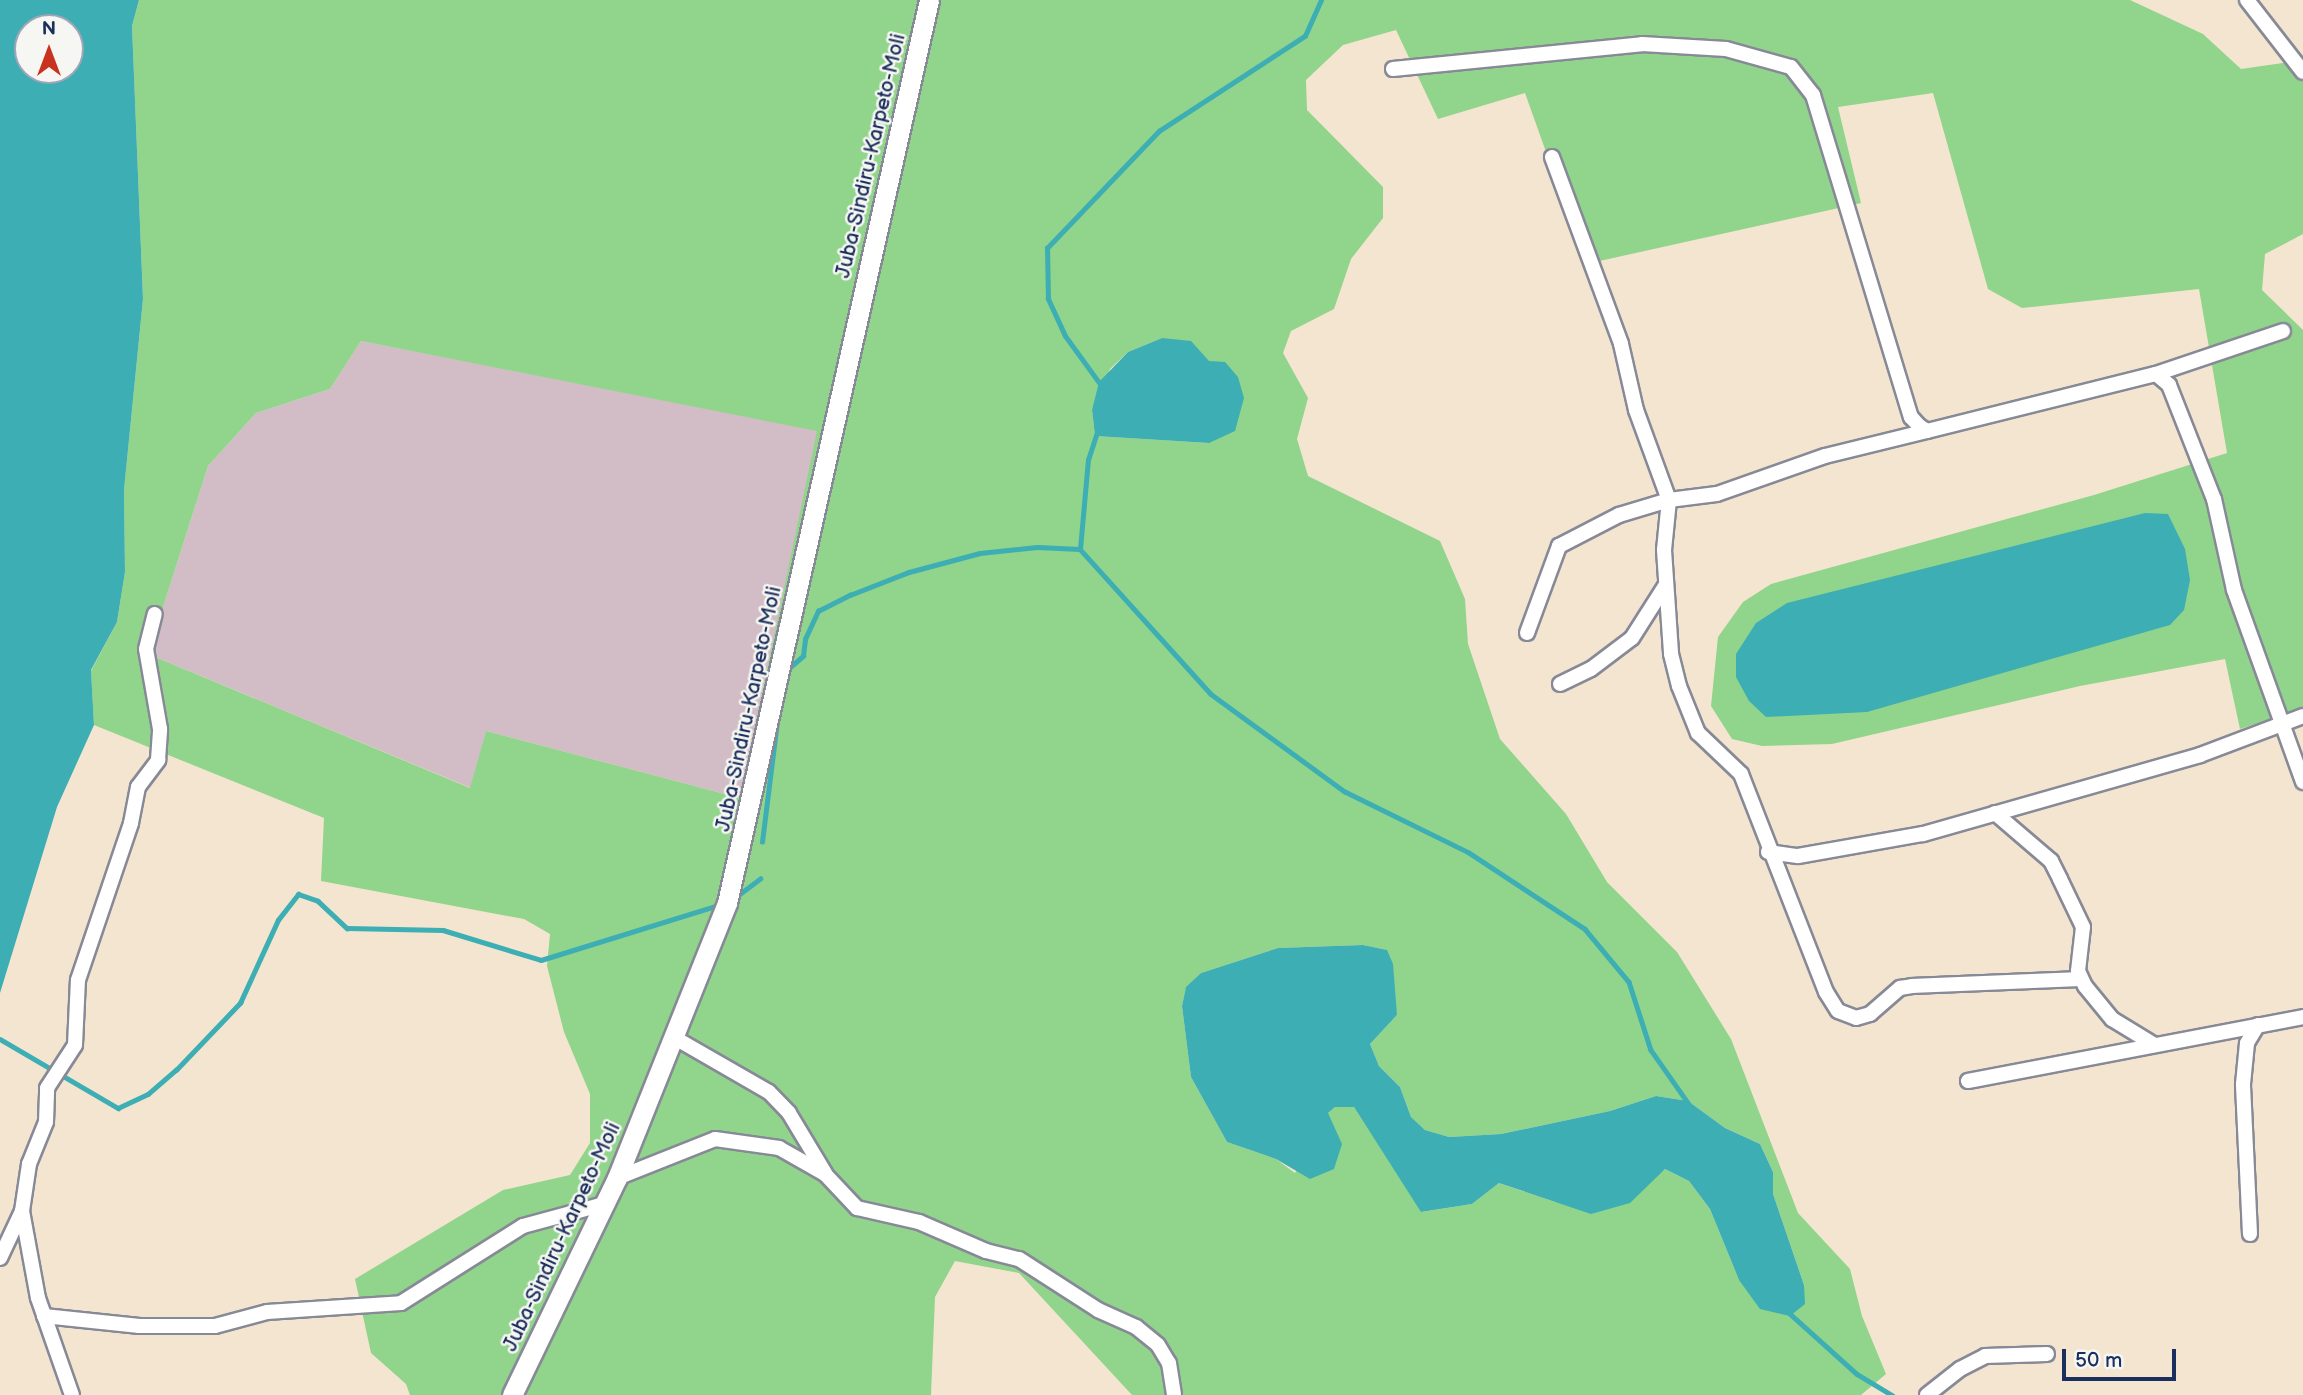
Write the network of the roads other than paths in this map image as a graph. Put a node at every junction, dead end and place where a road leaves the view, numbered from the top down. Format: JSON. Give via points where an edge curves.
{"nodes":[{"id":1,"x":929,"y":0,"type":"edge"},
{"id":2,"x":2247,"y":0,"type":"edge"},
{"id":3,"x":1393,"y":69,"type":"dead end"},
{"id":4,"x":2303,"y":72,"type":"edge"},
{"id":5,"x":1552,"y":157,"type":"dead end"},
{"id":6,"x":2283,"y":331,"type":"dead end"},
{"id":7,"x":2156,"y":374,"type":"junction"},
{"id":8,"x":1927,"y":432,"type":"junction"},
{"id":9,"x":1670,"y":500,"type":"junction"},
{"id":10,"x":1667,"y":581,"type":"junction"},
{"id":11,"x":155,"y":614,"type":"dead end"},
{"id":12,"x":1527,"y":633,"type":"dead end"},
{"id":13,"x":1560,"y":684,"type":"dead end"},
{"id":14,"x":2303,"y":716,"type":"edge"},
{"id":15,"x":2283,"y":724,"type":"junction"},
{"id":16,"x":2303,"y":782,"type":"edge"},
{"id":17,"x":1995,"y":813,"type":"junction"},
{"id":18,"x":1768,"y":852,"type":"junction"},
{"id":19,"x":2080,"y":979,"type":"junction"},
{"id":20,"x":2303,"y":1017,"type":"edge"},
{"id":21,"x":2258,"y":1025,"type":"junction"},
{"id":22,"x":675,"y":1038,"type":"junction"},
{"id":23,"x":2153,"y":1044,"type":"junction"},
{"id":24,"x":1968,"y":1081,"type":"dead end"},
{"id":25,"x":825,"y":1174,"type":"junction"},
{"id":26,"x":617,"y":1178,"type":"junction"},
{"id":27,"x":604,"y":1204,"type":"junction"},
{"id":28,"x":22,"y":1211,"type":"junction"},
{"id":29,"x":2250,"y":1234,"type":"dead end"},
{"id":30,"x":0,"y":1258,"type":"edge"},
{"id":31,"x":44,"y":1315,"type":"junction"},
{"id":32,"x":2047,"y":1354,"type":"dead end"},
{"id":33,"x":72,"y":1395,"type":"edge"},
{"id":34,"x":512,"y":1395,"type":"edge"},
{"id":35,"x":1174,"y":1395,"type":"edge"},
{"id":36,"x":1927,"y":1395,"type":"edge"}],
"edges":[{"from":1,"to":22,"type":"main road","name":"Juba-Sindiru-Karpeto-Moli","via":[[742,849],[706,964]]},
{"from":2,"to":4,"type":"street"},
{"from":3,"to":8,"type":"street","via":[[1642,44],[1726,49],[1791,67],[1813,95],[1911,417]]},
{"from":5,"to":9,"type":"street","via":[[1621,344],[1636,410]]},
{"from":6,"to":7,"type":"street"},
{"from":7,"to":8,"type":"street"},
{"from":7,"to":15,"type":"street","via":[[2169,385],[2201,461],[2234,590]]},
{"from":8,"to":9,"type":"street","via":[[1825,456],[1717,494]]},
{"from":9,"to":10,"type":"street","via":[[1664,537]]},
{"from":9,"to":12,"type":"street","via":[[1619,515],[1559,546]]},
{"from":10,"to":13,"type":"street","via":[[1632,638],[1591,669]]},
{"from":10,"to":18,"type":"street","via":[[1672,664],[1686,707],[1698,733],[1741,775]]},
{"from":11,"to":28,"type":"street","via":[[145,649],[160,729],[158,760],[138,787],[131,822],[78,980],[75,1045],[47,1088],[46,1122],[29,1164]]},
{"from":14,"to":15,"type":"street"},
{"from":15,"to":16,"type":"street"},
{"from":15,"to":17,"type":"street","via":[[2200,755]]},
{"from":17,"to":18,"type":"street","via":[[1923,834],[1798,856]]},
{"from":17,"to":19,"type":"street","via":[[2051,861],[2083,926]]},
{"from":18,"to":19,"type":"street","via":[[1826,992],[1846,1016],[1864,1017],[1900,988],[1912,986]]},
{"from":19,"to":23,"type":"street","via":[[2112,1018]]},
{"from":20,"to":21,"type":"street"},
{"from":21,"to":23,"type":"street"},
{"from":21,"to":29,"type":"street","via":[[2247,1043],[2243,1084]]},
{"from":22,"to":25,"type":"street","via":[[769,1092],[789,1113]]},
{"from":22,"to":26,"type":"main road","name":"Juba-Sindiru-Karpeto-Moli"},
{"from":23,"to":24,"type":"street"},
{"from":25,"to":26,"type":"street","via":[[779,1148],[715,1139]]},
{"from":25,"to":35,"type":"street","via":[[864,1211],[919,1222],[986,1251],[1019,1259],[1098,1310],[1136,1327],[1158,1345],[1169,1363]]},
{"from":26,"to":27,"type":"main road","name":"Juba-Sindiru-Karpeto-Moli"},
{"from":27,"to":31,"type":"street","via":[[523,1226],[401,1303],[267,1312],[215,1326],[139,1326]]},
{"from":27,"to":34,"type":"main road","name":"Juba-Sindiru-Karpeto-Moli"},
{"from":28,"to":30,"type":"street"},
{"from":28,"to":31,"type":"street"},
{"from":31,"to":33,"type":"street"},
{"from":32,"to":36,"type":"street","via":[[1985,1356],[1959,1369]]}]}
